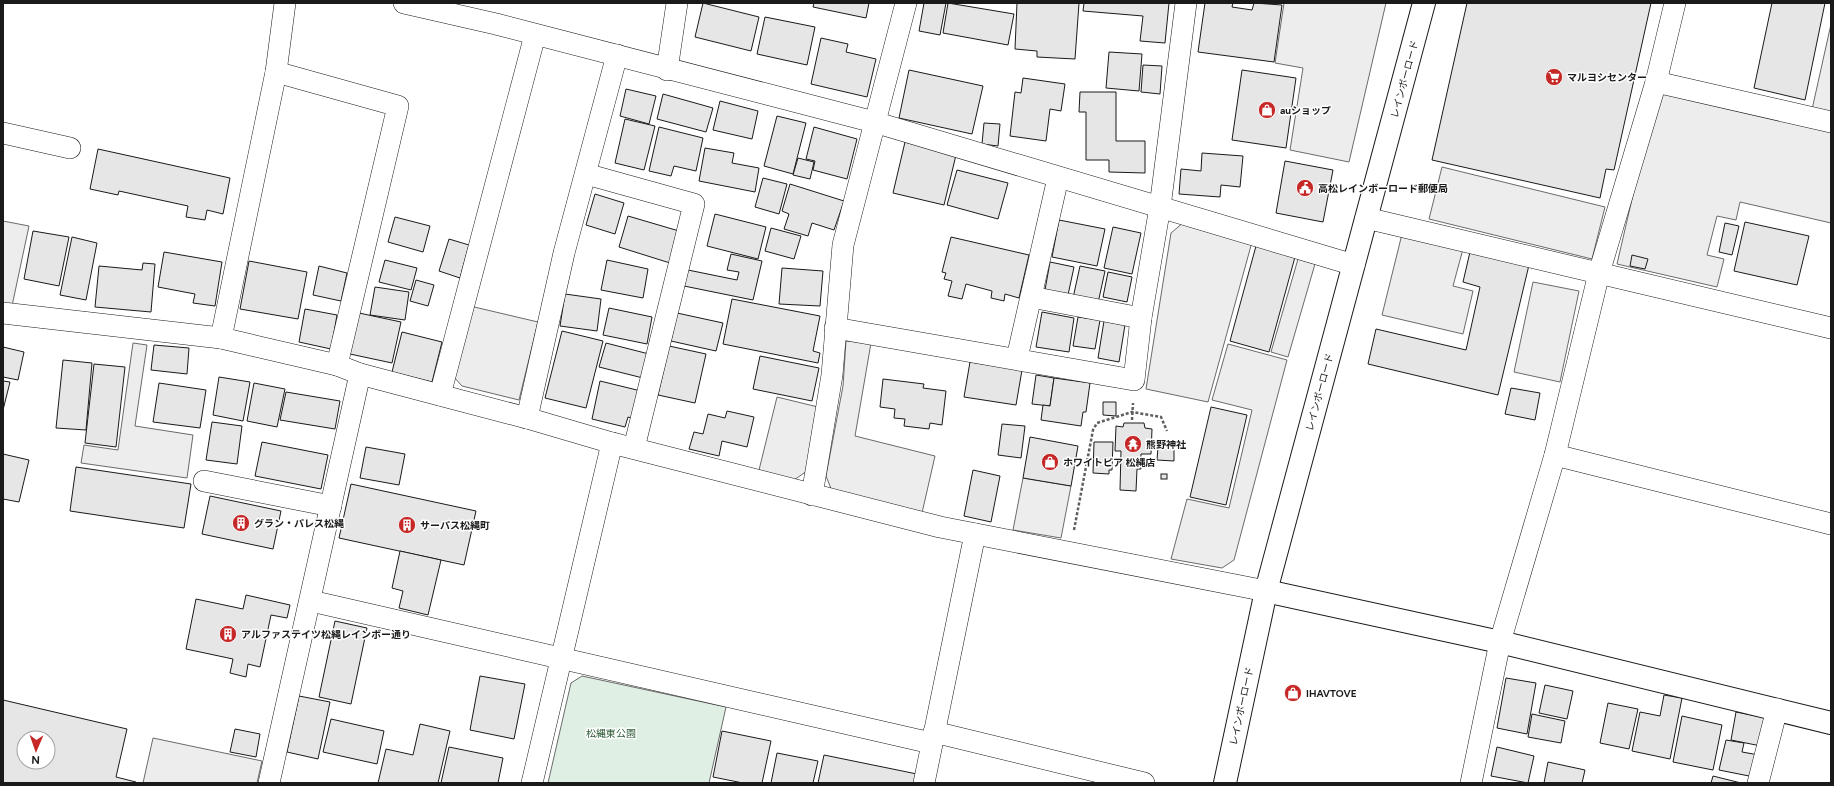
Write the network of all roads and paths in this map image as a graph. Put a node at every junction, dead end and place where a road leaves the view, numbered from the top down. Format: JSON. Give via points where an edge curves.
{"nodes":[{"id":1,"x":285,"y":3,"type":"edge"},
{"id":2,"x":404,"y":3,"type":"edge"},
{"id":3,"x":677,"y":3,"type":"edge"},
{"id":4,"x":906,"y":3,"type":"edge"},
{"id":5,"x":1186,"y":3,"type":"edge"},
{"id":6,"x":1424,"y":3,"type":"edge"},
{"id":7,"x":1675,"y":3,"type":"edge"},
{"id":8,"x":535,"y":35,"type":"junction"},
{"id":9,"x":617,"y":55,"type":"junction"},
{"id":10,"x":667,"y":70,"type":"junction"},
{"id":11,"x":276,"y":72,"type":"junction"},
{"id":12,"x":1656,"y":82,"type":"junction"},
{"id":13,"x":874,"y":122,"type":"junction"},
{"id":14,"x":1831,"y":122,"type":"edge"},
{"id":15,"x":3,"y":133,"type":"edge"},
{"id":16,"x":70,"y":148,"type":"dead end"},
{"id":17,"x":586,"y":174,"type":"junction"},
{"id":18,"x":1058,"y":178,"type":"junction"},
{"id":19,"x":1160,"y":206,"type":"junction"},
{"id":20,"x":1366,"y":218,"type":"junction"},
{"id":21,"x":1354,"y":265,"type":"junction"},
{"id":22,"x":1599,"y":273,"type":"junction"},
{"id":23,"x":1031,"y":297,"type":"junction"},
{"id":24,"x":3,"y":313,"type":"edge"},
{"id":25,"x":1141,"y":318,"type":"junction"},
{"id":26,"x":835,"y":328,"type":"junction"},
{"id":27,"x":1831,"y":328,"type":"edge"},
{"id":28,"x":221,"y":338,"type":"junction"},
{"id":29,"x":1017,"y":358,"type":"junction"},
{"id":30,"x":337,"y":365,"type":"junction"},
{"id":31,"x":360,"y":374,"type":"junction"},
{"id":32,"x":440,"y":395,"type":"junction"},
{"id":33,"x":527,"y":418,"type":"junction"},
{"id":34,"x":1167,"y":431,"type":"dead end"},
{"id":35,"x":612,"y":443,"type":"junction"},
{"id":36,"x":634,"y":448,"type":"junction"},
{"id":37,"x":1555,"y":455,"type":"junction"},
{"id":38,"x":204,"y":481,"type":"dead end"},
{"id":39,"x":812,"y":495,"type":"junction"},
{"id":40,"x":331,"y":506,"type":"junction"},
{"id":41,"x":1831,"y":524,"type":"edge"},
{"id":42,"x":975,"y":534,"type":"junction"},
{"id":43,"x":1069,"y":553,"type":"junction"},
{"id":44,"x":1266,"y":591,"type":"junction"},
{"id":45,"x":311,"y":600,"type":"junction"},
{"id":46,"x":1500,"y":642,"type":"junction"},
{"id":47,"x":561,"y":658,"type":"junction"},
{"id":48,"x":1777,"y":709,"type":"junction"},
{"id":49,"x":1831,"y":723,"type":"edge"},
{"id":50,"x":932,"y":738,"type":"junction"},
{"id":51,"x":269,"y":783,"type":"edge"},
{"id":52,"x":532,"y":783,"type":"edge"},
{"id":53,"x":924,"y":783,"type":"edge"},
{"id":54,"x":1144,"y":783,"type":"edge"},
{"id":55,"x":1225,"y":783,"type":"edge"},
{"id":56,"x":1471,"y":783,"type":"edge"},
{"id":57,"x":1758,"y":783,"type":"edge"}],
"edges":[{"from":1,"to":11,"type":"street"},
{"from":2,"to":8,"type":"street"},
{"from":3,"to":10,"type":"street"},
{"from":4,"to":13,"type":"street"},
{"from":5,"to":19,"type":"street"},
{"from":6,"to":20,"type":"street","name":"レインボーロード"},
{"from":7,"to":12,"type":"street"},
{"from":8,"to":9,"type":"street"},
{"from":8,"to":32,"type":"street"},
{"from":9,"to":10,"type":"street"},
{"from":9,"to":17,"type":"street"},
{"from":10,"to":13,"type":"street"},
{"from":11,"to":28,"type":"street"},
{"from":11,"to":30,"type":"street","via":[[398,106]]},
{"from":12,"to":14,"type":"street"},
{"from":12,"to":22,"type":"street"},
{"from":13,"to":18,"type":"street"},
{"from":13,"to":26,"type":"street","via":[[842,245]]},
{"from":15,"to":16,"type":"street"},
{"from":17,"to":33,"type":"street","via":[[564,253]]},
{"from":17,"to":36,"type":"street","via":[[694,204]]},
{"from":18,"to":19,"type":"street"},
{"from":18,"to":23,"type":"street"},
{"from":19,"to":21,"type":"street"},
{"from":19,"to":25,"type":"street"},
{"from":20,"to":21,"type":"street","name":"レインボーロード"},
{"from":20,"to":22,"type":"street"},
{"from":21,"to":44,"type":"street","name":"レインボーロード"},
{"from":22,"to":27,"type":"street"},
{"from":22,"to":37,"type":"street"},
{"from":23,"to":25,"type":"street"},
{"from":23,"to":29,"type":"street"},
{"from":24,"to":28,"type":"street"},
{"from":25,"to":29,"type":"street","via":[[1134,380]]},
{"from":26,"to":29,"type":"street"},
{"from":26,"to":39,"type":"street","via":[[832,375]]},
{"from":28,"to":30,"type":"street"},
{"from":30,"to":31,"type":"street"},
{"from":31,"to":32,"type":"street"},
{"from":31,"to":40,"type":"street"},
{"from":32,"to":33,"type":"street"},
{"from":33,"to":35,"type":"street"},
{"from":34,"to":43,"type":"path","via":[[1161,417],[1132,412],[1097,423],[1093,430]]},
{"from":35,"to":36,"type":"street"},
{"from":35,"to":47,"type":"street"},
{"from":36,"to":39,"type":"street"},
{"from":37,"to":41,"type":"street"},
{"from":37,"to":46,"type":"street"},
{"from":38,"to":40,"type":"street"},
{"from":39,"to":42,"type":"street"},
{"from":40,"to":45,"type":"street"},
{"from":42,"to":43,"type":"street"},
{"from":42,"to":50,"type":"street"},
{"from":43,"to":44,"type":"street"},
{"from":44,"to":46,"type":"street"},
{"from":44,"to":55,"type":"street","name":"レインボーロード"},
{"from":45,"to":47,"type":"street"},
{"from":45,"to":51,"type":"street"},
{"from":46,"to":48,"type":"street"},
{"from":46,"to":56,"type":"street"},
{"from":47,"to":50,"type":"street"},
{"from":47,"to":52,"type":"street"},
{"from":48,"to":49,"type":"street"},
{"from":48,"to":57,"type":"street"},
{"from":50,"to":53,"type":"street"},
{"from":50,"to":54,"type":"street"}]}
